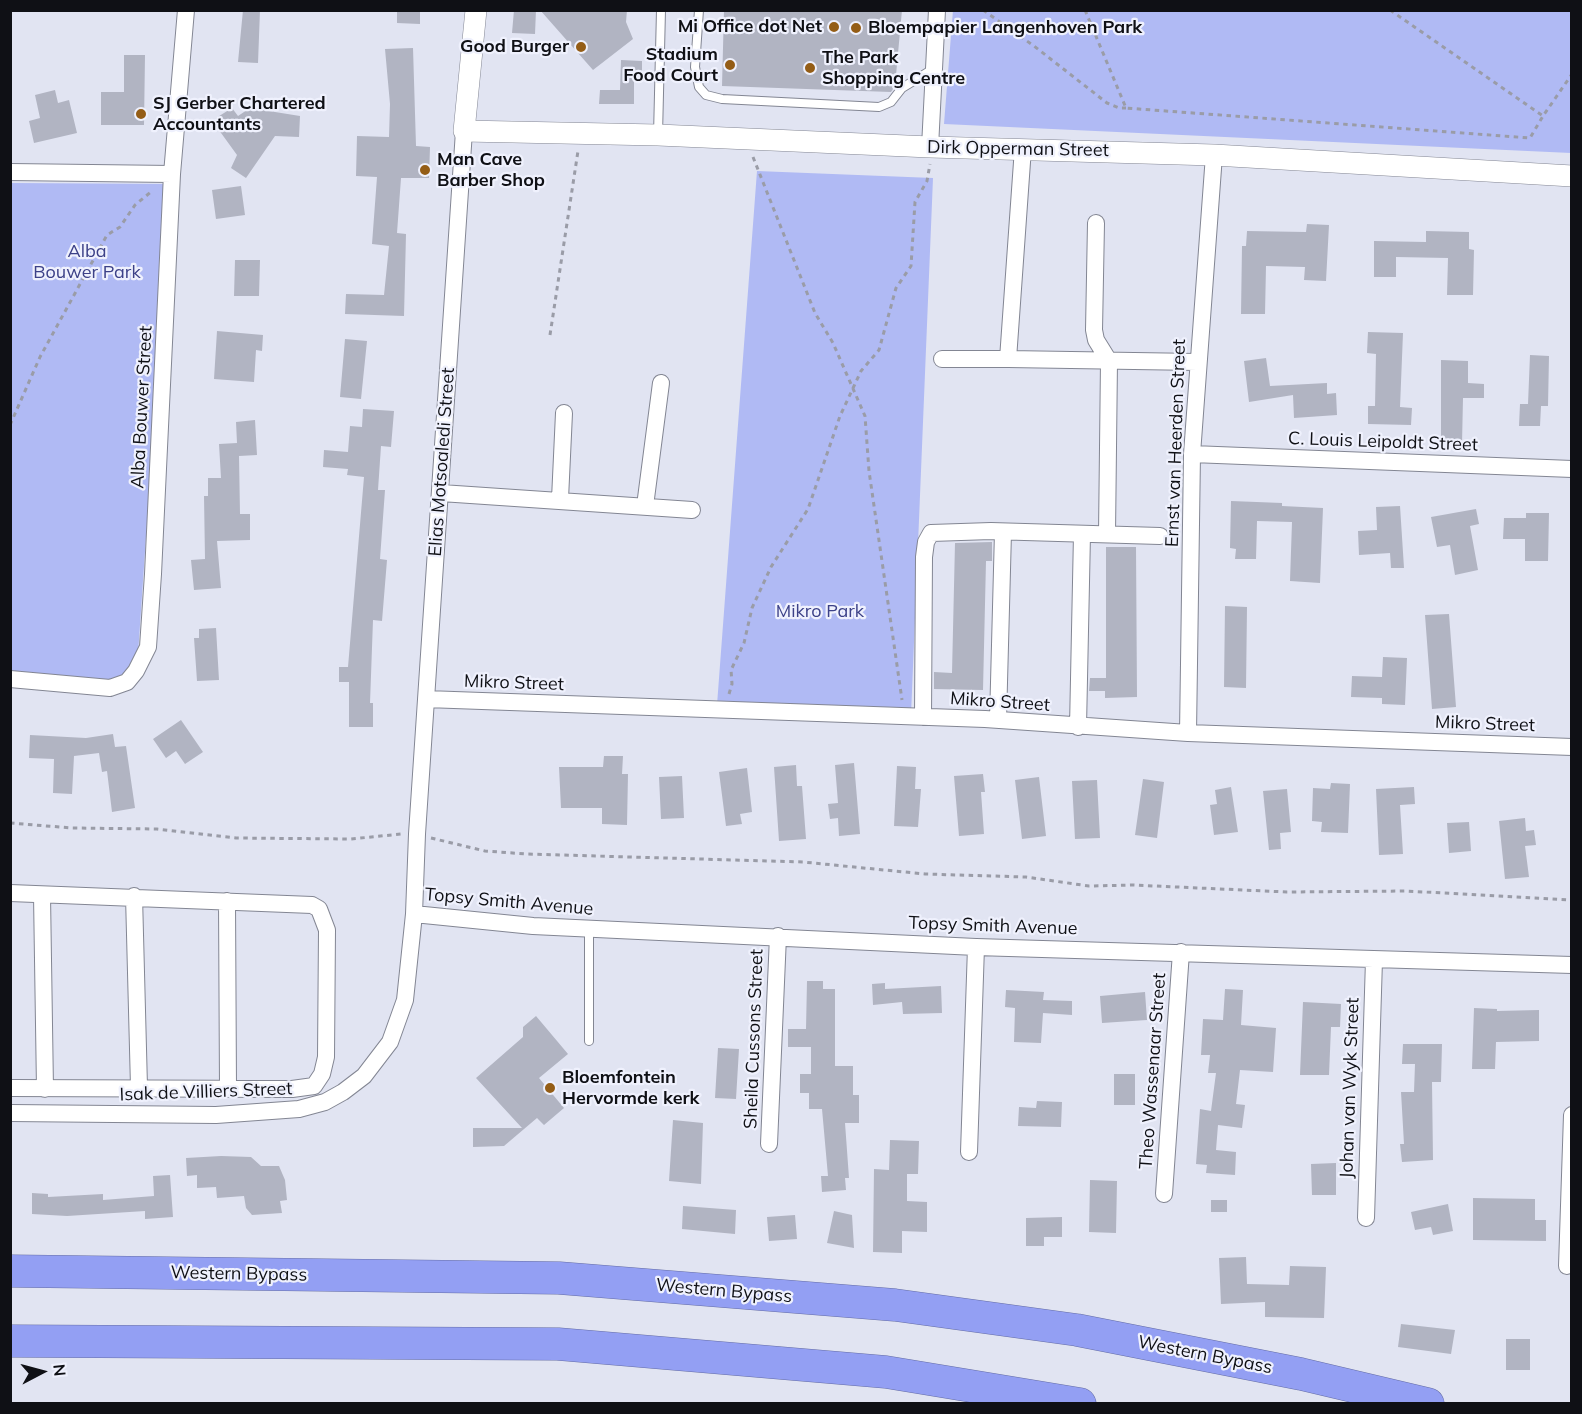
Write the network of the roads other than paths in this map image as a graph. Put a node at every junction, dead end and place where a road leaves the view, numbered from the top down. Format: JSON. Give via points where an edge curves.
{"nodes":[{"id":1,"x":186,"y":10,"type":"edge"},
{"id":2,"x":476,"y":10,"type":"edge"},
{"id":3,"x":661,"y":10,"type":"edge"},
{"id":4,"x":699,"y":10,"type":"edge"},
{"id":5,"x":937,"y":10,"type":"edge"},
{"id":6,"x":933,"y":69,"type":"junction"},
{"id":7,"x":465,"y":131,"type":"junction"},
{"id":8,"x":658,"y":135,"type":"junction"},
{"id":9,"x":930,"y":147,"type":"junction"},
{"id":10,"x":1023,"y":148,"type":"junction"},
{"id":11,"x":1214,"y":154,"type":"junction"},
{"id":12,"x":10,"y":172,"type":"edge"},
{"id":13,"x":172,"y":174,"type":"junction"},
{"id":14,"x":1572,"y":176,"type":"edge"},
{"id":15,"x":1096,"y":223,"type":"dead end"},
{"id":16,"x":942,"y":358,"type":"dead end"},
{"id":17,"x":1008,"y":359,"type":"junction"},
{"id":18,"x":1109,"y":362,"type":"junction"},
{"id":19,"x":1197,"y":362,"type":"junction"},
{"id":20,"x":661,"y":383,"type":"dead end"},
{"id":21,"x":564,"y":413,"type":"dead end"},
{"id":22,"x":1192,"y":454,"type":"junction"},
{"id":23,"x":1572,"y":469,"type":"edge"},
{"id":24,"x":441,"y":493,"type":"junction"},
{"id":25,"x":560,"y":499,"type":"junction"},
{"id":26,"x":645,"y":506,"type":"junction"},
{"id":27,"x":692,"y":510,"type":"dead end"},
{"id":28,"x":1003,"y":532,"type":"junction"},
{"id":29,"x":1082,"y":534,"type":"junction"},
{"id":30,"x":1107,"y":534,"type":"junction"},
{"id":31,"x":1160,"y":536,"type":"dead end"},
{"id":32,"x":10,"y":679,"type":"edge"},
{"id":33,"x":426,"y":699,"type":"junction"},
{"id":34,"x":923,"y":717,"type":"junction"},
{"id":35,"x":998,"y":720,"type":"junction"},
{"id":36,"x":1078,"y":727,"type":"junction"},
{"id":37,"x":1188,"y":733,"type":"junction"},
{"id":38,"x":1572,"y":747,"type":"edge"},
{"id":39,"x":10,"y":893,"type":"edge"},
{"id":40,"x":42,"y":895,"type":"junction"},
{"id":41,"x":134,"y":896,"type":"junction"},
{"id":42,"x":227,"y":901,"type":"junction"},
{"id":43,"x":414,"y":914,"type":"junction"},
{"id":44,"x":589,"y":928,"type":"junction"},
{"id":45,"x":778,"y":936,"type":"junction"},
{"id":46,"x":976,"y":947,"type":"junction"},
{"id":47,"x":1181,"y":952,"type":"junction"},
{"id":48,"x":1374,"y":960,"type":"junction"},
{"id":49,"x":1572,"y":965,"type":"edge"},
{"id":50,"x":589,"y":1041,"type":"dead end"},
{"id":51,"x":139,"y":1087,"type":"junction"},
{"id":52,"x":10,"y":1088,"type":"edge"},
{"id":53,"x":228,"y":1088,"type":"junction"},
{"id":54,"x":45,"y":1089,"type":"junction"},
{"id":55,"x":10,"y":1113,"type":"edge"},
{"id":56,"x":1572,"y":1115,"type":"edge"},
{"id":57,"x":769,"y":1144,"type":"dead end"},
{"id":58,"x":969,"y":1152,"type":"dead end"},
{"id":59,"x":1164,"y":1194,"type":"dead end"},
{"id":60,"x":1366,"y":1218,"type":"dead end"},
{"id":61,"x":1567,"y":1266,"type":"dead end"},
{"id":62,"x":10,"y":1271,"type":"edge"},
{"id":63,"x":10,"y":1341,"type":"edge"},
{"id":64,"x":1080,"y":1404,"type":"edge"},
{"id":65,"x":1428,"y":1404,"type":"edge"}],
"edges":[{"from":1,"to":13,"type":"street","name":"Alba Bouwer Street"},
{"from":2,"to":7,"type":"street","name":"Elias Motsoaledi Street"},
{"from":3,"to":8,"type":"lane"},
{"from":4,"to":6,"type":"lane","via":[[695,68],[699,87],[722,99],[879,107]]},
{"from":5,"to":6,"type":"street"},
{"from":6,"to":9,"type":"street"},
{"from":7,"to":8,"type":"street","name":"Dirk Opperman Street"},
{"from":7,"to":24,"type":"street","name":"Elias Motsoaledi Street"},
{"from":8,"to":9,"type":"street","name":"Dirk Opperman Street"},
{"from":9,"to":10,"type":"street","name":"Dirk Opperman Street"},
{"from":10,"to":11,"type":"street","name":"Dirk Opperman Street"},
{"from":10,"to":17,"type":"street"},
{"from":11,"to":14,"type":"street","name":"Dirk Opperman Street"},
{"from":11,"to":19,"type":"street","name":"Ernst van Heerden Street"},
{"from":12,"to":13,"type":"street"},
{"from":13,"to":32,"type":"street","name":"Alba Bouwer Street","via":[[148,647],[126,682],[110,688]]},
{"from":15,"to":18,"type":"street","via":[[1094,330]]},
{"from":16,"to":17,"type":"street"},
{"from":17,"to":18,"type":"street"},
{"from":18,"to":19,"type":"street"},
{"from":18,"to":30,"type":"street"},
{"from":19,"to":22,"type":"street","name":"Ernst van Heerden Street"},
{"from":20,"to":26,"type":"street"},
{"from":21,"to":25,"type":"street"},
{"from":22,"to":23,"type":"street","name":"C. Louis Leipoldt Street"},
{"from":22,"to":37,"type":"street","name":"Ernst van Heerden Street"},
{"from":24,"to":25,"type":"street"},
{"from":24,"to":33,"type":"street","name":"Elias Motsoaledi Street"},
{"from":25,"to":26,"type":"street"},
{"from":26,"to":27,"type":"street"},
{"from":28,"to":29,"type":"street"},
{"from":28,"to":34,"type":"street","via":[[935,531],[928,536],[924,557]]},
{"from":28,"to":35,"type":"street"},
{"from":29,"to":30,"type":"street"},
{"from":29,"to":36,"type":"street"},
{"from":30,"to":31,"type":"street"},
{"from":33,"to":34,"type":"street","name":"Mikro Street"},
{"from":33,"to":43,"type":"street","name":"Elias Motsoaledi Street"},
{"from":34,"to":35,"type":"street","name":"Mikro Street"},
{"from":35,"to":36,"type":"street","name":"Mikro Street"},
{"from":36,"to":37,"type":"street","name":"Mikro Street"},
{"from":37,"to":38,"type":"street","name":"Mikro Street"},
{"from":39,"to":40,"type":"street"},
{"from":40,"to":41,"type":"street"},
{"from":40,"to":54,"type":"street"},
{"from":41,"to":42,"type":"street"},
{"from":41,"to":51,"type":"street"},
{"from":42,"to":53,"type":"street"},
{"from":42,"to":53,"type":"street","via":[[312,905],[319,909],[327,930],[326,1057],[318,1082],[307,1088]]},
{"from":43,"to":44,"type":"street","name":"Topsy Smith Avenue"},
{"from":43,"to":55,"type":"street","name":"Isak de Villiers Street","via":[[405,1000],[390,1042],[364,1076],[326,1102],[299,1109],[216,1115]]},
{"from":44,"to":45,"type":"street","name":"Topsy Smith Avenue"},
{"from":44,"to":50,"type":"lane"},
{"from":45,"to":46,"type":"street","name":"Topsy Smith Avenue"},
{"from":45,"to":57,"type":"street","name":"Sheila Cussons Street"},
{"from":46,"to":47,"type":"street","name":"Topsy Smith Avenue"},
{"from":46,"to":58,"type":"street"},
{"from":47,"to":48,"type":"street","name":"Topsy Smith Avenue"},
{"from":47,"to":59,"type":"street","name":"Theo Wassenaar Street"},
{"from":48,"to":49,"type":"street","name":"Topsy Smith Avenue"},
{"from":48,"to":60,"type":"street","name":"Johan van Wyk Street"},
{"from":51,"to":53,"type":"street"},
{"from":51,"to":54,"type":"street"},
{"from":52,"to":54,"type":"street"},
{"from":56,"to":61,"type":"street"},
{"from":62,"to":65,"type":"highway","name":"Western Bypass","via":[[559,1278],[895,1305],[1077,1330],[1302,1374]]},
{"from":63,"to":64,"type":"highway","via":[[558,1344],[886,1372]]}]}
